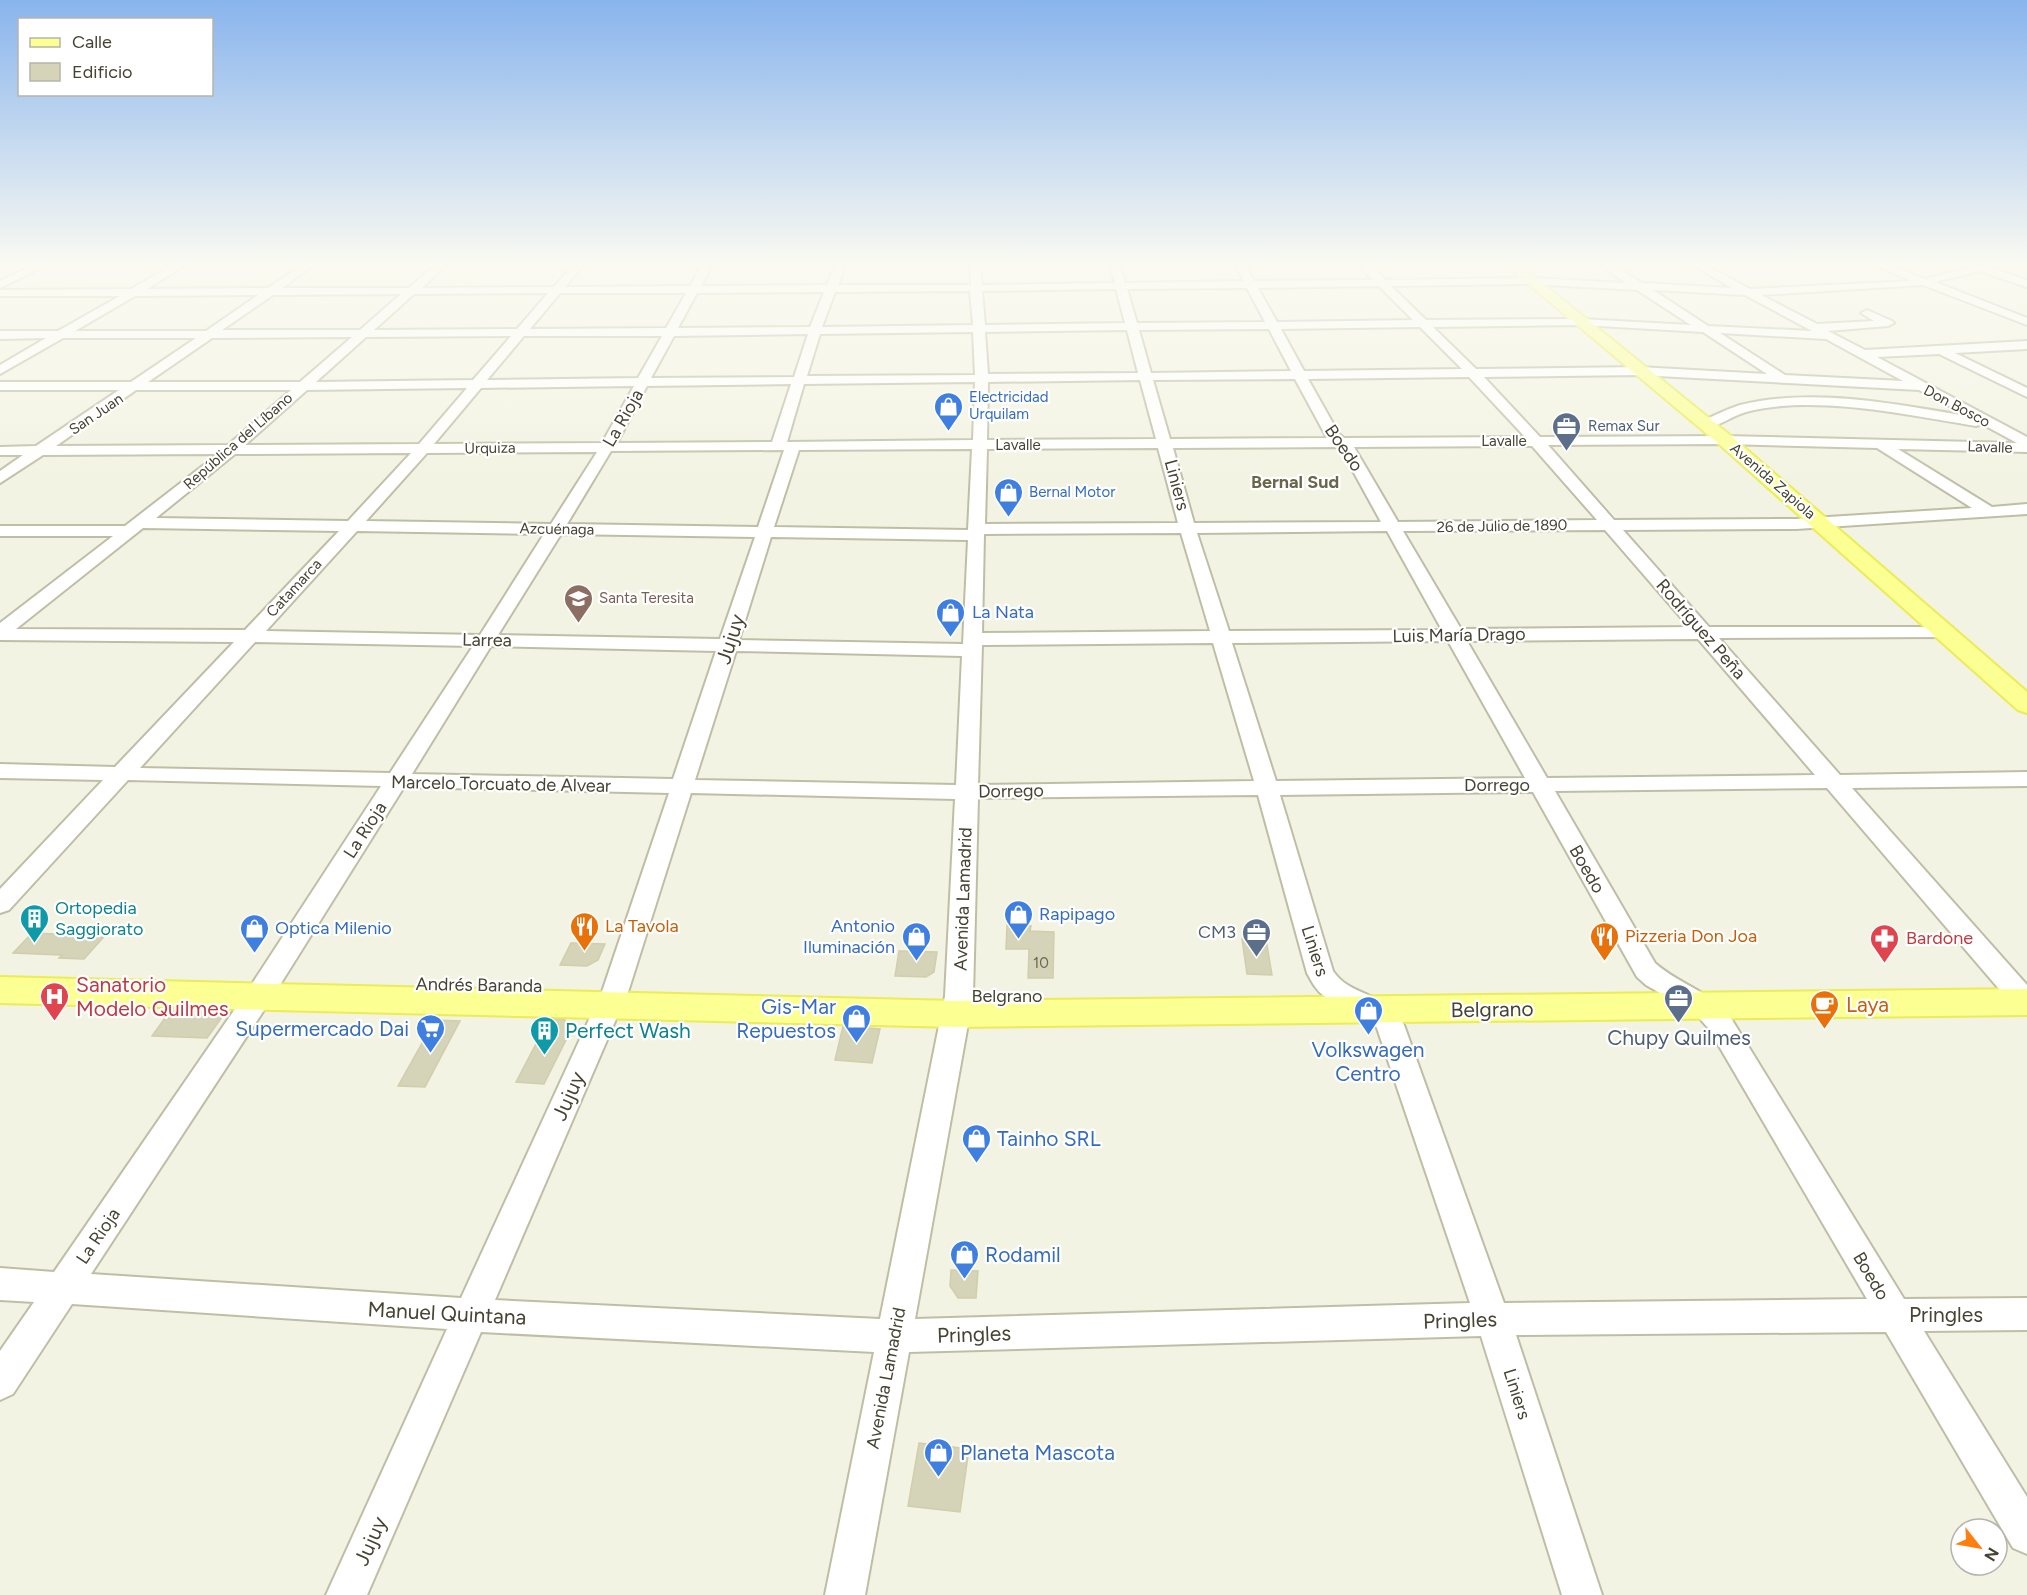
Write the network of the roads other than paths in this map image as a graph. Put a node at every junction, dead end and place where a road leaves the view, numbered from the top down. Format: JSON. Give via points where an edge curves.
{"nodes":[{"id":1,"x":52,"y":339,"type":"edge"},
{"id":2,"x":201,"y":339,"type":"edge"},
{"id":3,"x":356,"y":339,"type":"edge"},
{"id":4,"x":514,"y":339,"type":"edge"},
{"id":5,"x":667,"y":339,"type":"edge"},
{"id":6,"x":812,"y":339,"type":"edge"},
{"id":7,"x":980,"y":339,"type":"edge"},
{"id":8,"x":1136,"y":339,"type":"edge"},
{"id":9,"x":1281,"y":339,"type":"edge"},
{"id":10,"x":1439,"y":339,"type":"edge"},
{"id":11,"x":1598,"y":339,"type":"edge"},
{"id":12,"x":1720,"y":339,"type":"edge"},
{"id":13,"x":1837,"y":339,"type":"edge"},
{"id":14,"x":2027,"y":345,"type":"edge"},
{"id":15,"x":1943,"y":351,"type":"junction"},
{"id":16,"x":1864,"y":354,"type":"junction"},
{"id":17,"x":0,"y":370,"type":"edge"},
{"id":18,"x":1639,"y":371,"type":"junction"},
{"id":19,"x":1473,"y":373,"type":"junction"},
{"id":20,"x":1300,"y":374,"type":"junction"},
{"id":21,"x":1146,"y":376,"type":"junction"},
{"id":22,"x":982,"y":378,"type":"junction"},
{"id":23,"x":1781,"y":378,"type":"junction"},
{"id":24,"x":799,"y":380,"type":"junction"},
{"id":25,"x":643,"y":382,"type":"junction"},
{"id":26,"x":476,"y":384,"type":"junction"},
{"id":27,"x":0,"y":386,"type":"edge"},
{"id":28,"x":137,"y":386,"type":"junction"},
{"id":29,"x":302,"y":386,"type":"junction"},
{"id":30,"x":1921,"y":386,"type":"junction"},
{"id":31,"x":2027,"y":393,"type":"edge"},
{"id":32,"x":1797,"y":403,"type":"junction"},
{"id":33,"x":1983,"y":420,"type":"junction"},
{"id":34,"x":1960,"y":421,"type":"junction"},
{"id":35,"x":1707,"y":424,"type":"junction"},
{"id":36,"x":2007,"y":432,"type":"junction"},
{"id":37,"x":1725,"y":440,"type":"junction"},
{"id":38,"x":1536,"y":441,"type":"junction"},
{"id":39,"x":1340,"y":442,"type":"junction"},
{"id":40,"x":1166,"y":443,"type":"junction"},
{"id":41,"x":1880,"y":444,"type":"junction"},
{"id":42,"x":981,"y":445,"type":"junction"},
{"id":43,"x":786,"y":446,"type":"junction"},
{"id":44,"x":2027,"y":446,"type":"edge"},
{"id":45,"x":607,"y":447,"type":"junction"},
{"id":46,"x":422,"y":449,"type":"junction"},
{"id":47,"x":0,"y":451,"type":"edge"},
{"id":48,"x":42,"y":451,"type":"junction"},
{"id":49,"x":228,"y":451,"type":"junction"},
{"id":50,"x":0,"y":478,"type":"edge"},
{"id":51,"x":2027,"y":509,"type":"edge"},
{"id":52,"x":1988,"y":512,"type":"junction"},
{"id":53,"x":1821,"y":522,"type":"junction"},
{"id":54,"x":1610,"y":525,"type":"junction"},
{"id":55,"x":352,"y":526,"type":"junction"},
{"id":56,"x":132,"y":527,"type":"junction"},
{"id":57,"x":1392,"y":527,"type":"junction"},
{"id":58,"x":556,"y":529,"type":"junction"},
{"id":59,"x":1188,"y":529,"type":"junction"},
{"id":60,"x":0,"y":531,"type":"edge"},
{"id":61,"x":764,"y":531,"type":"junction"},
{"id":62,"x":977,"y":532,"type":"junction"},
{"id":63,"x":1945,"y":631,"type":"junction"},
{"id":64,"x":1703,"y":632,"type":"junction"},
{"id":65,"x":0,"y":633,"type":"edge"},
{"id":66,"x":1453,"y":635,"type":"junction"},
{"id":67,"x":249,"y":636,"type":"junction"},
{"id":68,"x":1221,"y":637,"type":"junction"},
{"id":69,"x":486,"y":640,"type":"junction"},
{"id":70,"x":973,"y":644,"type":"junction"},
{"id":71,"x":728,"y":645,"type":"junction"},
{"id":72,"x":2027,"y":705,"type":"edge"},
{"id":73,"x":0,"y":771,"type":"edge"},
{"id":74,"x":119,"y":774,"type":"junction"},
{"id":75,"x":2027,"y":779,"type":"edge"},
{"id":76,"x":1832,"y":780,"type":"junction"},
{"id":77,"x":396,"y":781,"type":"junction"},
{"id":78,"x":1538,"y":784,"type":"junction"},
{"id":79,"x":1267,"y":787,"type":"junction"},
{"id":80,"x":680,"y":788,"type":"junction"},
{"id":81,"x":967,"y":792,"type":"junction"},
{"id":82,"x":0,"y":904,"type":"edge"},
{"id":83,"x":0,"y":973,"type":"edge"},
{"id":84,"x":263,"y":988,"type":"junction"},
{"id":85,"x":1674,"y":989,"type":"junction"},
{"id":86,"x":0,"y":990,"type":"edge"},
{"id":87,"x":1339,"y":993,"type":"junction"},
{"id":88,"x":2024,"y":995,"type":"edge"},
{"id":89,"x":612,"y":997,"type":"junction"},
{"id":90,"x":958,"y":1005,"type":"junction"},
{"id":91,"x":1705,"y":1006,"type":"junction"},
{"id":92,"x":1377,"y":1010,"type":"junction"},
{"id":93,"x":0,"y":1284,"type":"edge"},
{"id":94,"x":63,"y":1288,"type":"junction"},
{"id":95,"x":1895,"y":1314,"type":"junction"},
{"id":96,"x":2027,"y":1314,"type":"edge"},
{"id":97,"x":472,"y":1315,"type":"junction"},
{"id":98,"x":1493,"y":1319,"type":"junction"},
{"id":99,"x":894,"y":1336,"type":"junction"},
{"id":100,"x":0,"y":1382,"type":"edge"},
{"id":101,"x":2027,"y":1534,"type":"edge"},
{"id":102,"x":346,"y":1595,"type":"edge"},
{"id":103,"x":845,"y":1595,"type":"edge"},
{"id":104,"x":1582,"y":1595,"type":"edge"}],
"edges":[{"from":1,"to":17,"type":"street"},
{"from":2,"to":28,"type":"street","name":"San Juan"},
{"from":3,"to":29,"type":"street","name":"República del Líbano"},
{"from":4,"to":26,"type":"street","name":"Catamarca"},
{"from":5,"to":25,"type":"street","name":"La Rioja"},
{"from":6,"to":24,"type":"street","name":"Jujuy"},
{"from":7,"to":22,"type":"street","name":"Avenida Lamadrid"},
{"from":8,"to":21,"type":"street","name":"Liniers"},
{"from":9,"to":20,"type":"street","name":"Boedo"},
{"from":10,"to":19,"type":"street","name":"Rodríguez Peña"},
{"from":11,"to":18,"type":"main road","name":"Avenida Zapiola"},
{"from":12,"to":23,"type":"street"},
{"from":13,"to":16,"type":"street","name":"Don Bosco"},
{"from":14,"to":15,"type":"street"},
{"from":15,"to":16,"type":"street"},
{"from":15,"to":31,"type":"street"},
{"from":16,"to":30,"type":"street","name":"Don Bosco"},
{"from":18,"to":19,"type":"street"},
{"from":18,"to":23,"type":"street"},
{"from":18,"to":35,"type":"main road","name":"Avenida Zapiola"},
{"from":19,"to":20,"type":"street"},
{"from":19,"to":38,"type":"street","name":"Rodríguez Peña"},
{"from":20,"to":21,"type":"street"},
{"from":20,"to":39,"type":"street","name":"Boedo"},
{"from":21,"to":22,"type":"street"},
{"from":21,"to":40,"type":"street","name":"Liniers"},
{"from":22,"to":24,"type":"street"},
{"from":22,"to":42,"type":"street","name":"Avenida Lamadrid"},
{"from":23,"to":30,"type":"street"},
{"from":23,"to":32,"type":"street","via":[[1806,395],[1805,400]]},
{"from":24,"to":25,"type":"street"},
{"from":24,"to":43,"type":"street","name":"Jujuy"},
{"from":25,"to":26,"type":"street"},
{"from":25,"to":45,"type":"street","name":"La Rioja"},
{"from":26,"to":29,"type":"street"},
{"from":26,"to":46,"type":"street","name":"Catamarca"},
{"from":27,"to":28,"type":"street"},
{"from":28,"to":29,"type":"street"},
{"from":28,"to":48,"type":"street","name":"San Juan"},
{"from":29,"to":49,"type":"street","name":"República del Líbano"},
{"from":30,"to":33,"type":"street","name":"Don Bosco"},
{"from":32,"to":34,"type":"street","via":[[1885,407]]},
{"from":32,"to":35,"type":"street","via":[[1742,409]]},
{"from":33,"to":34,"type":"street"},
{"from":33,"to":36,"type":"street","name":"Don Bosco"},
{"from":34,"to":36,"type":"street"},
{"from":35,"to":37,"type":"main road","name":"Avenida Zapiola"},
{"from":36,"to":44,"type":"street","name":"Don Bosco"},
{"from":37,"to":38,"type":"street","name":"Lavalle"},
{"from":37,"to":41,"type":"street","name":"Lavalle"},
{"from":37,"to":53,"type":"main road","name":"Avenida Zapiola"},
{"from":38,"to":39,"type":"street","name":"Lavalle"},
{"from":38,"to":54,"type":"street","name":"Rodríguez Peña"},
{"from":39,"to":40,"type":"street","name":"Lavalle"},
{"from":39,"to":57,"type":"street","name":"Boedo","via":[[1348,449]]},
{"from":40,"to":42,"type":"street","name":"Lavalle"},
{"from":40,"to":59,"type":"street","name":"Liniers"},
{"from":41,"to":44,"type":"street","name":"Lavalle"},
{"from":41,"to":52,"type":"street"},
{"from":42,"to":43,"type":"street","name":"Urquiza"},
{"from":42,"to":62,"type":"street","name":"Avenida Lamadrid"},
{"from":43,"to":45,"type":"street","name":"Urquiza"},
{"from":43,"to":61,"type":"street","name":"Jujuy"},
{"from":45,"to":46,"type":"street","name":"Urquiza"},
{"from":45,"to":58,"type":"street","name":"La Rioja"},
{"from":46,"to":49,"type":"street","name":"Urquiza"},
{"from":46,"to":55,"type":"street","name":"Catamarca"},
{"from":47,"to":48,"type":"street","name":"Urquiza"},
{"from":48,"to":49,"type":"street","name":"Urquiza"},
{"from":48,"to":50,"type":"street","name":"San Juan"},
{"from":49,"to":56,"type":"street","name":"República del Líbano"},
{"from":51,"to":52,"type":"street","name":"26 de Julio de 1890"},
{"from":52,"to":53,"type":"street","name":"26 de Julio de 1890"},
{"from":53,"to":54,"type":"street","name":"26 de Julio de 1890"},
{"from":53,"to":63,"type":"main road","name":"Avenida Zapiola"},
{"from":54,"to":57,"type":"street","name":"26 de Julio de 1890"},
{"from":54,"to":64,"type":"street","name":"Rodríguez Peña"},
{"from":55,"to":56,"type":"street","name":"Azcuénaga"},
{"from":55,"to":58,"type":"street","name":"Azcuénaga"},
{"from":55,"to":67,"type":"street","name":"Catamarca"},
{"from":56,"to":60,"type":"street","name":"Azcuénaga"},
{"from":56,"to":65,"type":"street","name":"República del Líbano"},
{"from":57,"to":59,"type":"street","name":"26 de Julio de 1890"},
{"from":57,"to":66,"type":"street","name":"Boedo"},
{"from":58,"to":61,"type":"street","name":"Azcuénaga"},
{"from":58,"to":69,"type":"street","name":"La Rioja"},
{"from":59,"to":62,"type":"street","name":"26 de Julio de 1890"},
{"from":59,"to":68,"type":"street","name":"Liniers"},
{"from":61,"to":62,"type":"street","name":"Azcuénaga"},
{"from":61,"to":71,"type":"street","name":"Jujuy"},
{"from":62,"to":70,"type":"street","name":"Avenida Lamadrid"},
{"from":63,"to":64,"type":"street","name":"Luis María Drago"},
{"from":63,"to":72,"type":"main road","name":"Avenida Zapiola"},
{"from":64,"to":66,"type":"street","name":"Luis María Drago"},
{"from":64,"to":76,"type":"street","name":"Rodríguez Peña"},
{"from":65,"to":67,"type":"street","name":"Larrea"},
{"from":66,"to":68,"type":"street","name":"Luis María Drago"},
{"from":66,"to":78,"type":"street","name":"Boedo"},
{"from":67,"to":69,"type":"street","name":"Larrea"},
{"from":67,"to":74,"type":"street","name":"Catamarca"},
{"from":68,"to":70,"type":"street","name":"Luis María Drago"},
{"from":68,"to":79,"type":"street","name":"Liniers"},
{"from":69,"to":71,"type":"street","name":"Larrea"},
{"from":69,"to":77,"type":"street","name":"La Rioja"},
{"from":70,"to":71,"type":"street","name":"Larrea"},
{"from":70,"to":81,"type":"street","name":"Avenida Lamadrid"},
{"from":71,"to":80,"type":"street","name":"Jujuy"},
{"from":73,"to":74,"type":"street","name":"Marcelo Torcuato de Alvear"},
{"from":74,"to":77,"type":"street","name":"Marcelo Torcuato de Alvear"},
{"from":74,"to":82,"type":"street","name":"Catamarca"},
{"from":75,"to":76,"type":"street","name":"Dorrego"},
{"from":76,"to":78,"type":"street","name":"Dorrego"},
{"from":76,"to":88,"type":"street","name":"Rodríguez Peña"},
{"from":77,"to":80,"type":"street","name":"Marcelo Torcuato de Alvear"},
{"from":77,"to":84,"type":"street","name":"La Rioja"},
{"from":78,"to":79,"type":"street","name":"Dorrego"},
{"from":78,"to":85,"type":"street","name":"Boedo","via":[[1646,970]]},
{"from":79,"to":81,"type":"street","name":"Dorrego"},
{"from":79,"to":87,"type":"street","name":"Liniers","via":[[1320,974],[1325,984]]},
{"from":80,"to":81,"type":"street","name":"Marcelo Torcuato de Alvear"},
{"from":80,"to":89,"type":"street","name":"Jujuy"},
{"from":81,"to":90,"type":"street","name":"Avenida Lamadrid"},
{"from":83,"to":84,"type":"main road","name":"Andrés Baranda"},
{"from":84,"to":86,"type":"main road","name":"Andrés Baranda"},
{"from":84,"to":89,"type":"main road","name":"Andrés Baranda"},
{"from":84,"to":94,"type":"street","name":"La Rioja"},
{"from":85,"to":87,"type":"main road","name":"Belgrano"},
{"from":85,"to":88,"type":"main road","name":"Belgrano"},
{"from":85,"to":91,"type":"street","name":"Boedo"},
{"from":87,"to":90,"type":"main road","name":"Belgrano"},
{"from":87,"to":92,"type":"street","name":"Liniers"},
{"from":88,"to":91,"type":"main road","name":"Belgrano"},
{"from":89,"to":90,"type":"main road","name":"Andrés Baranda"},
{"from":89,"to":97,"type":"street","name":"Jujuy"},
{"from":90,"to":92,"type":"main road","name":"Belgrano"},
{"from":90,"to":99,"type":"street","name":"Avenida Lamadrid"},
{"from":91,"to":92,"type":"main road","name":"Belgrano"},
{"from":91,"to":95,"type":"street","name":"Boedo","via":[[1719,1022]]},
{"from":92,"to":98,"type":"street","name":"Liniers","via":[[1390,1025]]},
{"from":93,"to":94,"type":"street","name":"Manuel Quintana"},
{"from":94,"to":97,"type":"street","name":"Manuel Quintana"},
{"from":94,"to":100,"type":"street","name":"La Rioja"},
{"from":95,"to":96,"type":"street","name":"Pringles"},
{"from":95,"to":98,"type":"street","name":"Pringles"},
{"from":95,"to":101,"type":"street","name":"Boedo"},
{"from":97,"to":99,"type":"street","name":"Manuel Quintana"},
{"from":97,"to":102,"type":"street","name":"Jujuy"},
{"from":98,"to":99,"type":"street","name":"Pringles"},
{"from":98,"to":104,"type":"street","name":"Liniers"},
{"from":99,"to":103,"type":"street","name":"Avenida Lamadrid"}]}
